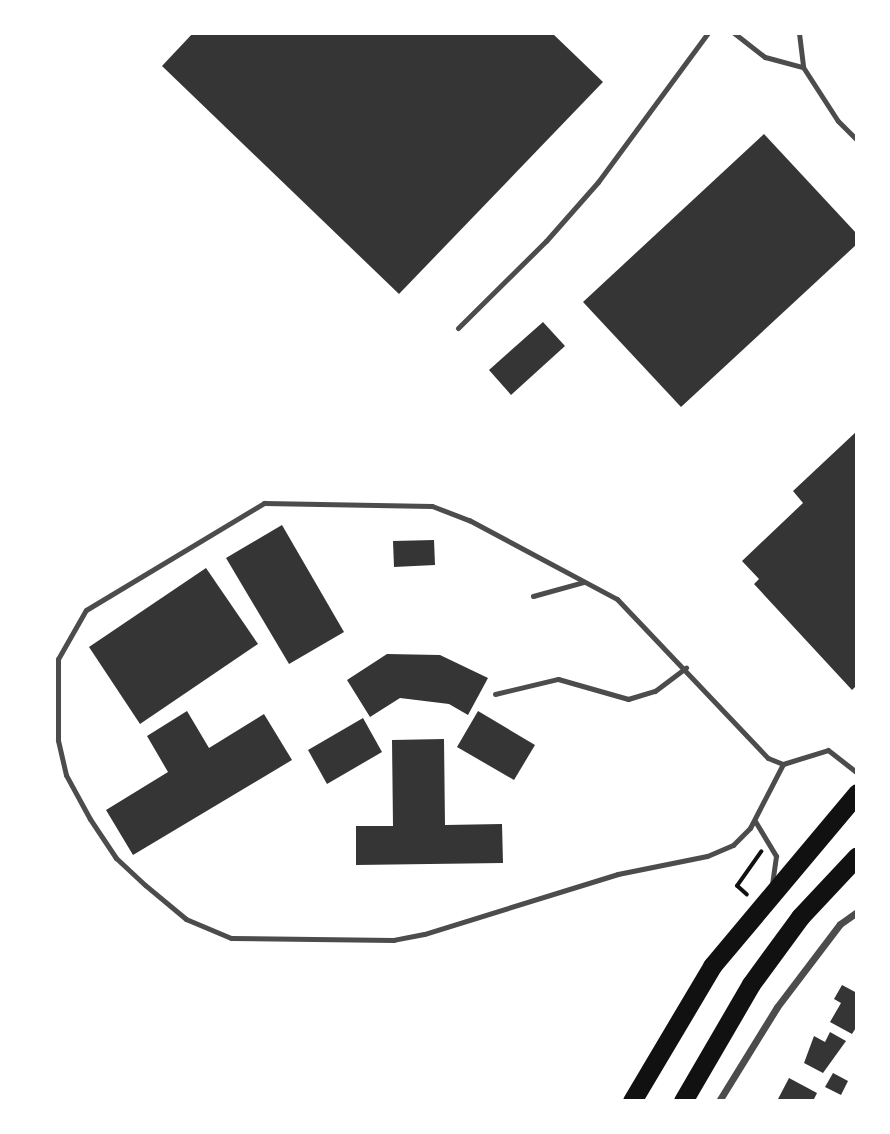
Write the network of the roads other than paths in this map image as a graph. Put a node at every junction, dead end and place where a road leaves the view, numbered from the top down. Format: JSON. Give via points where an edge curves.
{"nodes":[{"id":1,"x":708,"y":33,"type":"edge"},
{"id":2,"x":734,"y":33,"type":"edge"},
{"id":3,"x":799,"y":33,"type":"edge"},
{"id":4,"x":803,"y":67,"type":"junction"},
{"id":5,"x":857,"y":140,"type":"edge"},
{"id":6,"x":458,"y":328,"type":"dead end"},
{"id":7,"x":584,"y":582,"type":"junction"},
{"id":8,"x":533,"y":596,"type":"dead end"},
{"id":9,"x":686,"y":668,"type":"junction"},
{"id":10,"x":495,"y":694,"type":"dead end"},
{"id":11,"x":783,"y":764,"type":"junction"},
{"id":12,"x":857,"y":773,"type":"edge"},
{"id":13,"x":857,"y":793,"type":"edge"},
{"id":14,"x":755,"y":821,"type":"junction"},
{"id":15,"x":857,"y":856,"type":"edge"},
{"id":16,"x":769,"y":893,"type":"junction"},
{"id":17,"x":857,"y":912,"type":"edge"},
{"id":18,"x":632,"y":1101,"type":"edge"},
{"id":19,"x":683,"y":1101,"type":"edge"},
{"id":20,"x":719,"y":1101,"type":"edge"}],
"edges":[{"from":1,"to":6,"type":"lane","via":[[598,182]]},
{"from":2,"to":4,"type":"lane","via":[[765,57]]},
{"from":3,"to":4,"type":"lane"},
{"from":4,"to":5,"type":"lane","via":[[838,121]]},
{"from":7,"to":8,"type":"lane"},
{"from":7,"to":9,"type":"lane","via":[[617,599]]},
{"from":7,"to":14,"type":"lane","via":[[469,520],[432,506],[264,503],[86,610],[71,630],[58,659],[55,694],[66,775],[116,858],[186,919],[232,938],[394,940],[424,934],[618,874],[707,856],[733,845]]},
{"from":9,"to":10,"type":"lane","via":[[655,691],[628,699],[558,679]]},
{"from":9,"to":11,"type":"lane","via":[[768,758]]},
{"from":11,"to":12,"type":"lane","via":[[828,750]]},
{"from":11,"to":14,"type":"lane"},
{"from":13,"to":16,"type":"highway"},
{"from":14,"to":16,"type":"lane","via":[[776,856]]},
{"from":15,"to":19,"type":"highway","via":[[800,918],[751,984]]},
{"from":16,"to":18,"type":"highway","via":[[712,966]]},
{"from":17,"to":20,"type":"street","via":[[840,924],[777,1007]]}]}
